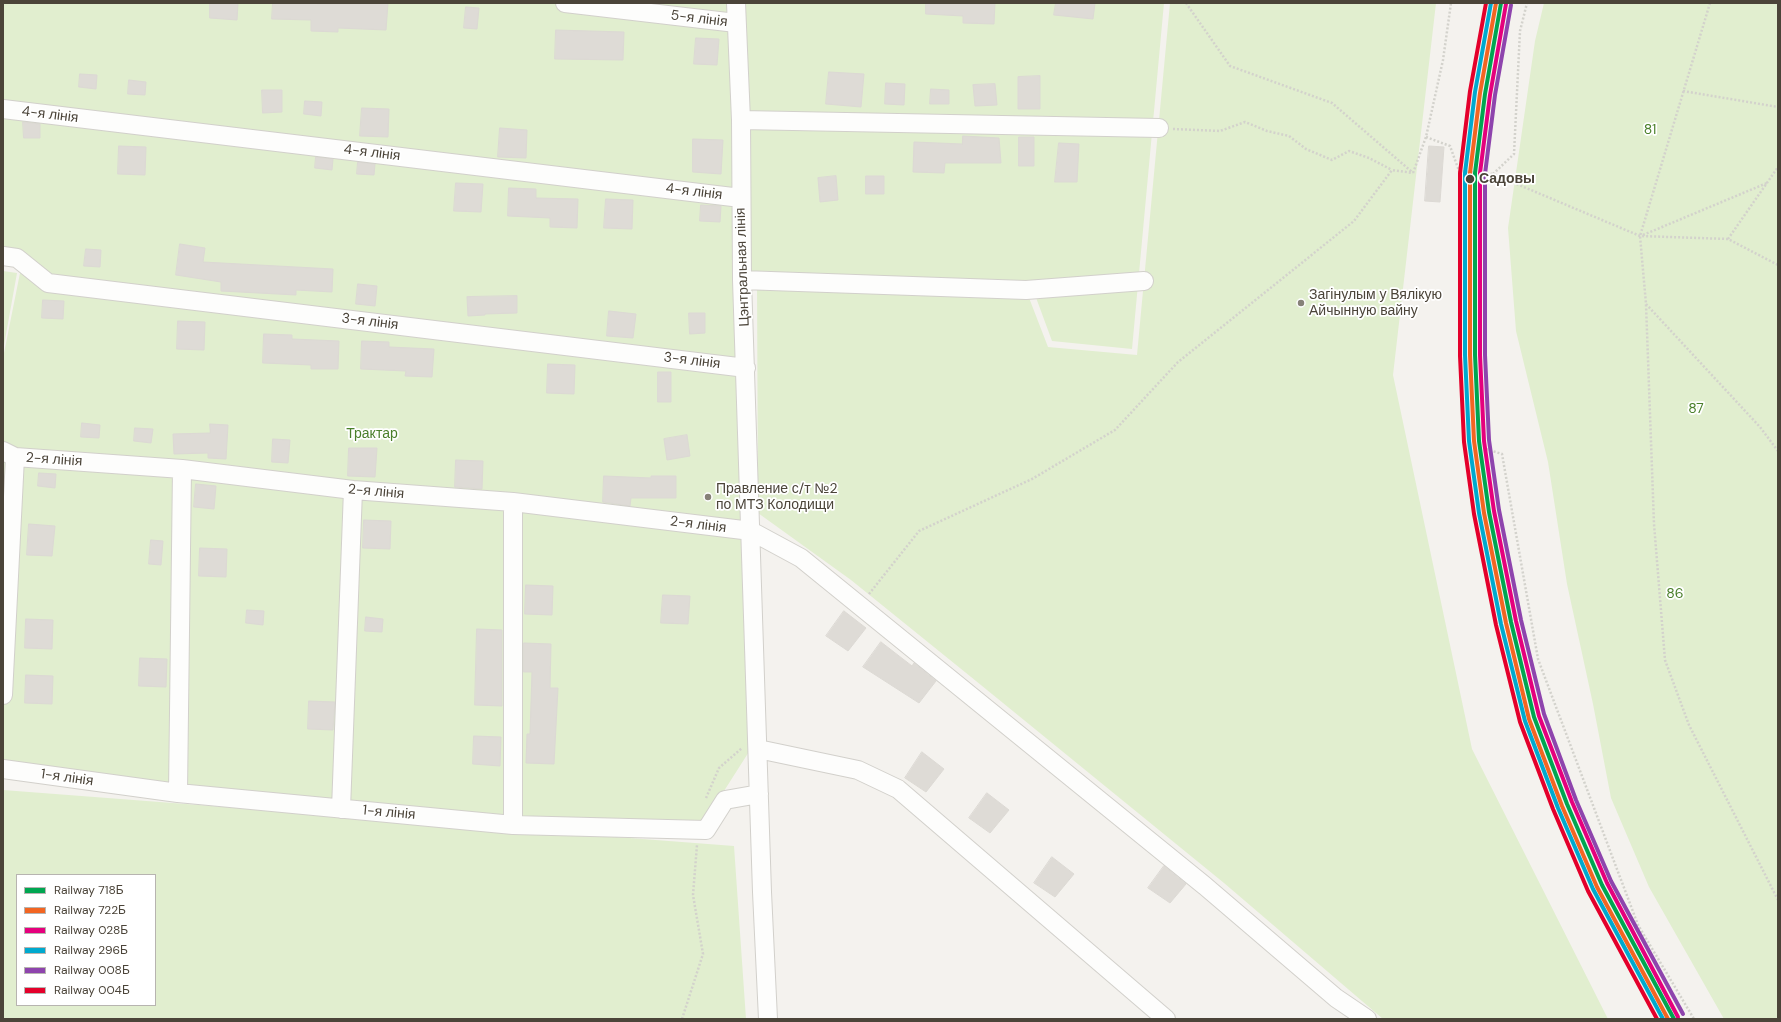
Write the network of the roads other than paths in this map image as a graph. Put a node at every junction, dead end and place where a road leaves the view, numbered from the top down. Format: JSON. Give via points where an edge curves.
{"nodes":[{"id":1,"x":566,"y":3,"type":"edge"},
{"id":2,"x":736,"y":3,"type":"edge"},
{"id":3,"x":736,"y":24,"type":"junction"},
{"id":4,"x":3,"y":109,"type":"edge"},
{"id":5,"x":741,"y":120,"type":"junction"},
{"id":6,"x":1159,"y":128,"type":"road end"},
{"id":7,"x":741,"y":198,"type":"junction"},
{"id":8,"x":3,"y":256,"type":"edge"},
{"id":9,"x":742,"y":280,"type":"junction"},
{"id":10,"x":1144,"y":281,"type":"dead end"},
{"id":11,"x":746,"y":368,"type":"junction"},
{"id":12,"x":9,"y":454,"type":"edge"},
{"id":13,"x":182,"y":469,"type":"junction"},
{"id":14,"x":353,"y":490,"type":"junction"},
{"id":15,"x":513,"y":502,"type":"junction"},
{"id":16,"x":751,"y":531,"type":"junction"},
{"id":17,"x":3,"y":694,"type":"edge"},
{"id":18,"x":752,"y":747,"type":"junction"},
{"id":19,"x":3,"y":769,"type":"edge"},
{"id":20,"x":178,"y":793,"type":"junction"},
{"id":21,"x":759,"y":794,"type":"junction"},
{"id":22,"x":341,"y":809,"type":"junction"},
{"id":23,"x":513,"y":825,"type":"junction"},
{"id":24,"x":768,"y":1019,"type":"edge"},
{"id":25,"x":1166,"y":1019,"type":"edge"},
{"id":26,"x":1367,"y":1019,"type":"edge"}],
"edges":[{"from":1,"to":3,"type":"street","name":"5-я лінія"},
{"from":2,"to":3,"type":"street","name":"Цэнтральная лінія"},
{"from":3,"to":5,"type":"street","name":"Цэнтральная лінія"},
{"from":4,"to":7,"type":"street","name":"4-я лінія"},
{"from":5,"to":6,"type":"street"},
{"from":5,"to":7,"type":"street","name":"Цэнтральная лінія"},
{"from":7,"to":9,"type":"street","name":"Цэнтральная лінія"},
{"from":8,"to":11,"type":"street","name":"3-я лінія","via":[[17,258],[48,283]]},
{"from":9,"to":10,"type":"street","via":[[1026,290]]},
{"from":9,"to":11,"type":"street","name":"Цэнтральная лінія"},
{"from":11,"to":16,"type":"street","name":"Цэнтральная лінія"},
{"from":12,"to":13,"type":"street","name":"2-я лінія"},
{"from":12,"to":17,"type":"street"},
{"from":13,"to":14,"type":"street","name":"2-я лінія"},
{"from":13,"to":20,"type":"street"},
{"from":14,"to":15,"type":"street","name":"2-я лінія"},
{"from":14,"to":22,"type":"street"},
{"from":15,"to":16,"type":"street","name":"2-я лінія"},
{"from":15,"to":23,"type":"street"},
{"from":16,"to":18,"type":"street","name":"Цэнтральная лінія"},
{"from":16,"to":26,"type":"street","via":[[802,558],[1205,886],[1336,998]]},
{"from":18,"to":21,"type":"street","name":"Цэнтральная лінія"},
{"from":18,"to":25,"type":"street","via":[[858,770],[898,790]]},
{"from":19,"to":20,"type":"street","name":"1-я лінія"},
{"from":20,"to":22,"type":"street","name":"1-я лінія"},
{"from":21,"to":23,"type":"street","name":"1-я лінія","via":[[725,800],[706,830]]},
{"from":21,"to":24,"type":"street","name":"Цэнтральная лінія"},
{"from":22,"to":23,"type":"street","name":"1-я лінія"}]}
